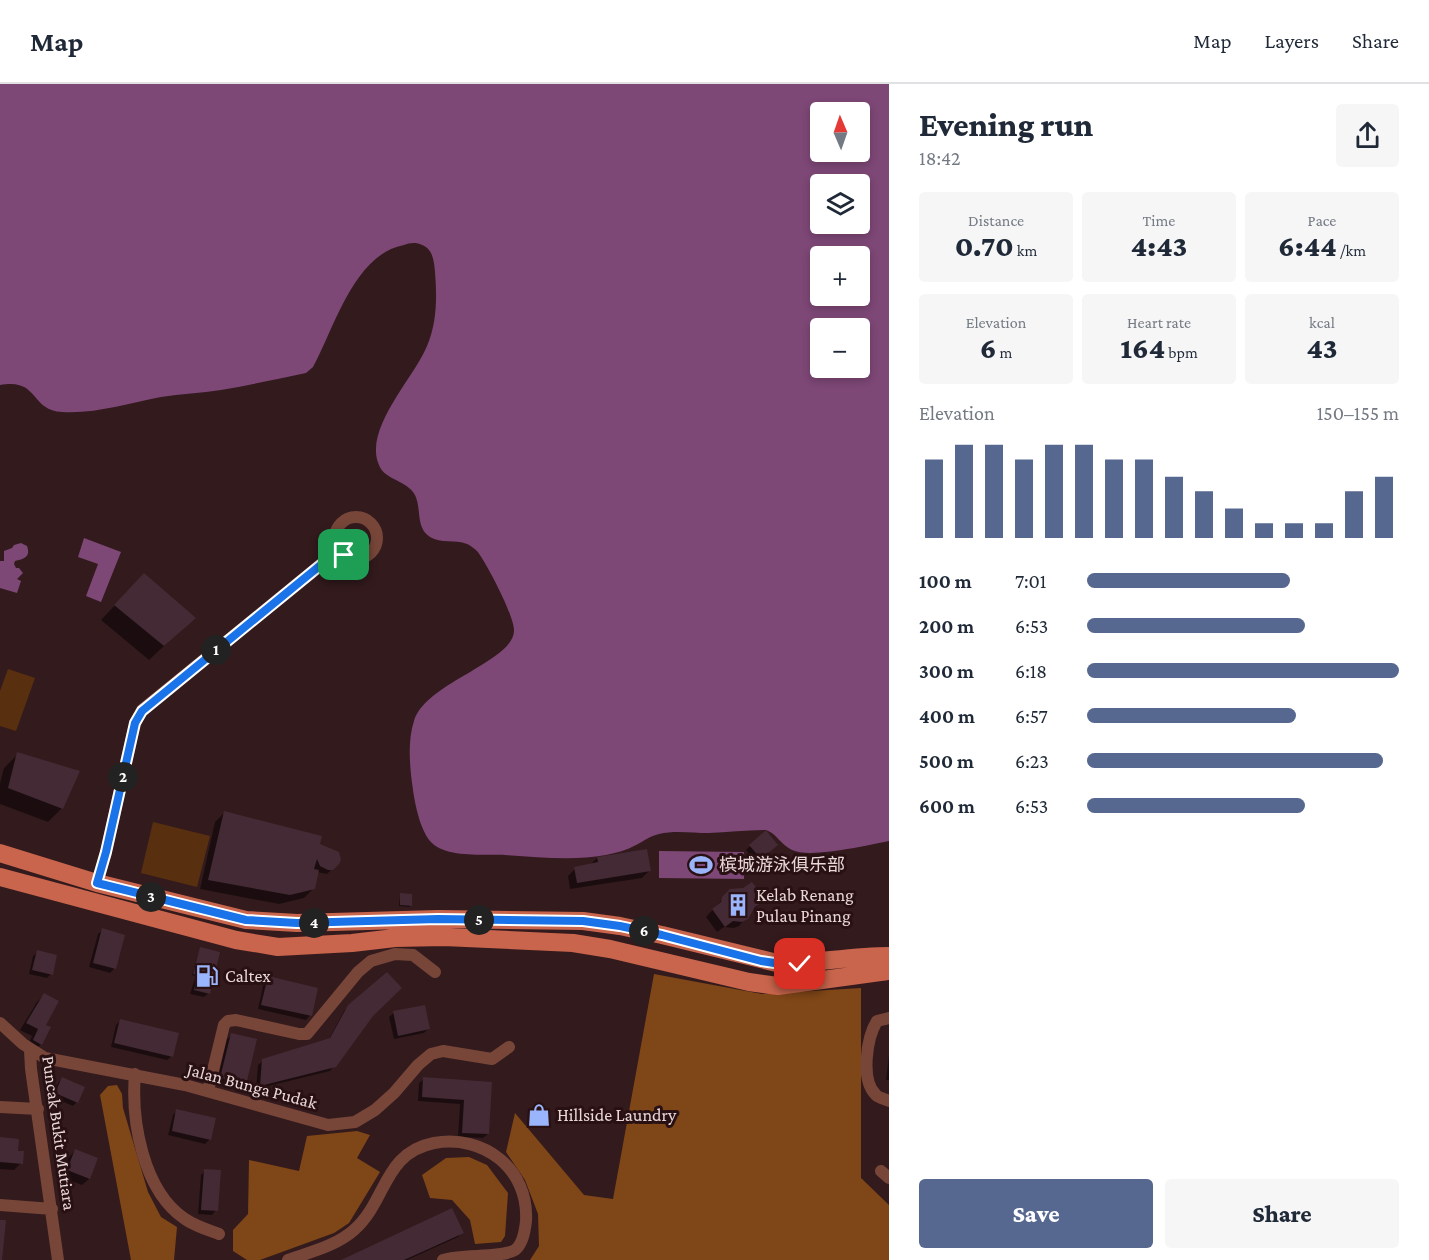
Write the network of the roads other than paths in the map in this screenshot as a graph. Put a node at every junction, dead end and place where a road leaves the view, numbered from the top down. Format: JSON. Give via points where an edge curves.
{"nodes":[{"id":1,"x":339,"y":550,"type":"dead end"},
{"id":2,"x":0,"y":853,"type":"edge"},
{"id":3,"x":0,"y":877,"type":"edge"},
{"id":4,"x":24,"y":883,"type":"junction"},
{"id":5,"x":97,"y":883,"type":"junction"},
{"id":6,"x":0,"y":888,"type":"edge"},
{"id":7,"x":889,"y":956,"type":"edge"},
{"id":8,"x":889,"y":970,"type":"edge"},
{"id":9,"x":435,"y":972,"type":"dead end"},
{"id":10,"x":889,"y":1018,"type":"edge"},
{"id":11,"x":0,"y":1023,"type":"edge"},
{"id":12,"x":509,"y":1047,"type":"dead end"},
{"id":13,"x":30,"y":1050,"type":"junction"},
{"id":14,"x":135,"y":1074,"type":"junction"},
{"id":15,"x":208,"y":1091,"type":"junction"},
{"id":16,"x":889,"y":1101,"type":"edge"},
{"id":17,"x":0,"y":1107,"type":"edge"},
{"id":18,"x":38,"y":1109,"type":"junction"},
{"id":19,"x":0,"y":1205,"type":"edge"},
{"id":20,"x":52,"y":1209,"type":"junction"},
{"id":21,"x":219,"y":1234,"type":"dead end"},
{"id":22,"x":58,"y":1260,"type":"edge"},
{"id":23,"x":288,"y":1260,"type":"edge"},
{"id":24,"x":443,"y":1260,"type":"edge"}],
"edges":[{"from":1,"to":5,"type":"street","via":[[142,711],[135,723]]},
{"from":2,"to":5,"type":"main road"},
{"from":3,"to":4,"type":"main road"},
{"from":4,"to":6,"type":"main road"},
{"from":4,"to":8,"type":"main road","via":[[236,940],[278,947],[444,937],[573,943],[778,987]]},
{"from":5,"to":7,"type":"main road","via":[[246,920],[583,921],[662,935],[781,964]]},
{"from":9,"to":15,"type":"street","via":[[413,955],[395,954],[372,961],[358,972],[307,1034],[228,1021]]},
{"from":10,"to":16,"type":"street","via":[[877,1021],[867,1053],[870,1084],[876,1095]]},
{"from":11,"to":13,"type":"street","name":"Puncak Bukit Mutiara"},
{"from":12,"to":15,"type":"street","name":"Jalan Bunga Pudak","via":[[492,1059],[443,1051],[431,1054],[381,1104],[355,1122],[328,1125]]},
{"from":13,"to":14,"type":"street","name":"Jalan Bunga Pudak","via":[[60,1062]]},
{"from":13,"to":18,"type":"street","name":"Puncak Bukit Mutiara"},
{"from":14,"to":15,"type":"street","name":"Jalan Bunga Pudak"},
{"from":14,"to":21,"type":"street","via":[[138,1133],[157,1190],[184,1218]]},
{"from":17,"to":18,"type":"street"},
{"from":18,"to":20,"type":"street","name":"Puncak Bukit Mutiara"},
{"from":19,"to":20,"type":"street"},
{"from":20,"to":22,"type":"street","name":"Puncak Bukit Mutiara"},
{"from":23,"to":24,"type":"street","via":[[352,1232],[406,1154],[418,1147],[447,1141],[476,1145],[497,1156],[516,1176],[526,1214],[521,1242],[506,1254]]}]}
